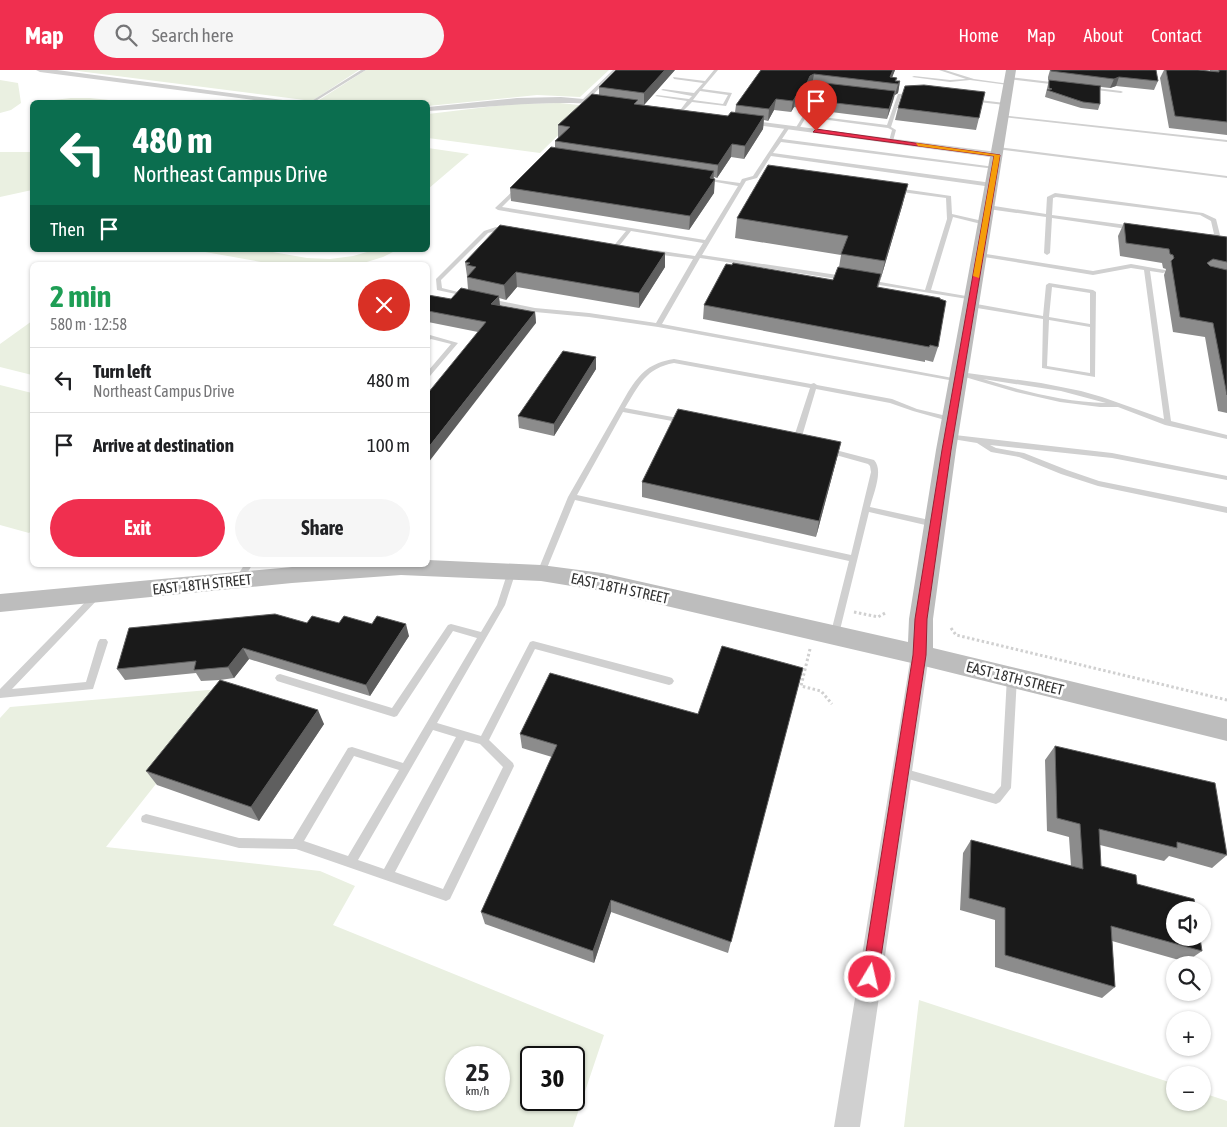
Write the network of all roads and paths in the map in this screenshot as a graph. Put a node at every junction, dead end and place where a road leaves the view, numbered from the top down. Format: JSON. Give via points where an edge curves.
{"nodes":[{"id":1,"x":40,"y":70,"type":"edge"},
{"id":2,"x":364,"y":70,"type":"edge"},
{"id":3,"x":615,"y":70,"type":"edge"},
{"id":4,"x":716,"y":70,"type":"edge"},
{"id":5,"x":941,"y":70,"type":"edge"},
{"id":6,"x":914,"y":77,"type":"dead end"},
{"id":7,"x":674,"y":78,"type":"dead end"},
{"id":8,"x":1009,"y":78,"type":"edge"},
{"id":9,"x":974,"y":80,"type":"junction"},
{"id":10,"x":706,"y":82,"type":"junction"},
{"id":11,"x":1065,"y":85,"type":"edge"},
{"id":12,"x":1084,"y":87,"type":"edge"},
{"id":13,"x":663,"y":90,"type":"edge"},
{"id":14,"x":700,"y":90,"type":"junction"},
{"id":15,"x":831,"y":90,"type":"edge"},
{"id":16,"x":1121,"y":92,"type":"edge"},
{"id":17,"x":921,"y":94,"type":"edge"},
{"id":18,"x":696,"y":95,"type":"junction"},
{"id":19,"x":657,"y":96,"type":"edge"},
{"id":20,"x":888,"y":97,"type":"edge"},
{"id":21,"x":897,"y":98,"type":"junction"},
{"id":22,"x":968,"y":99,"type":"edge"},
{"id":23,"x":268,"y":100,"type":"edge"},
{"id":24,"x":315,"y":100,"type":"edge"},
{"id":25,"x":584,"y":100,"type":"junction"},
{"id":26,"x":691,"y":101,"type":"junction"},
{"id":27,"x":613,"y":104,"type":"edge"},
{"id":28,"x":430,"y":109,"type":"edge"},
{"id":29,"x":1004,"y":110,"type":"junction"},
{"id":30,"x":671,"y":112,"type":"edge"},
{"id":31,"x":680,"y":113,"type":"junction"},
{"id":32,"x":690,"y":114,"type":"edge"},
{"id":33,"x":805,"y":116,"type":"junction"},
{"id":34,"x":729,"y":120,"type":"edge"},
{"id":35,"x":889,"y":127,"type":"junction"},
{"id":36,"x":792,"y":128,"type":"junction"},
{"id":37,"x":780,"y":140,"type":"junction"},
{"id":38,"x":891,"y":141,"type":"junction"},
{"id":39,"x":1227,"y":141,"type":"edge"},
{"id":40,"x":770,"y":154,"type":"junction"},
{"id":41,"x":997,"y":157,"type":"junction"},
{"id":42,"x":760,"y":171,"type":"junction"},
{"id":43,"x":769,"y":172,"type":"edge"},
{"id":44,"x":1227,"y":177,"type":"edge"},
{"id":45,"x":694,"y":178,"type":"edge"},
{"id":46,"x":524,"y":182,"type":"edge"},
{"id":47,"x":741,"y":185,"type":"junction"},
{"id":48,"x":992,"y":185,"type":"junction"},
{"id":49,"x":892,"y":189,"type":"edge"},
{"id":50,"x":988,"y":207,"type":"junction"},
{"id":51,"x":950,"y":215,"type":"junction"},
{"id":52,"x":1050,"y":216,"type":"junction"},
{"id":53,"x":986,"y":223,"type":"junction"},
{"id":54,"x":1145,"y":229,"type":"edge"},
{"id":55,"x":629,"y":230,"type":"junction"},
{"id":56,"x":514,"y":232,"type":"edge"},
{"id":57,"x":1202,"y":237,"type":"edge"},
{"id":58,"x":706,"y":242,"type":"junction"},
{"id":59,"x":606,"y":248,"type":"edge"},
{"id":60,"x":614,"y":249,"type":"junction"},
{"id":61,"x":623,"y":250,"type":"edge"},
{"id":62,"x":647,"y":252,"type":"edge"},
{"id":63,"x":1047,"y":253,"type":"dead end"},
{"id":64,"x":980,"y":255,"type":"junction"},
{"id":65,"x":698,"y":257,"type":"junction"},
{"id":66,"x":1147,"y":269,"type":"junction"},
{"id":67,"x":1164,"y":271,"type":"dead end"},
{"id":68,"x":851,"y":280,"type":"edge"},
{"id":69,"x":861,"y":281,"type":"edge"},
{"id":70,"x":928,"y":291,"type":"junction"},
{"id":71,"x":471,"y":297,"type":"edge"},
{"id":72,"x":480,"y":299,"type":"edge"},
{"id":73,"x":972,"y":302,"type":"junction"},
{"id":74,"x":1046,"y":318,"type":"junction"},
{"id":75,"x":658,"y":325,"type":"junction"},
{"id":76,"x":1092,"y":326,"type":"junction"},
{"id":77,"x":430,"y":337,"type":"edge"},
{"id":78,"x":430,"y":373,"type":"edge"},
{"id":79,"x":959,"y":378,"type":"junction"},
{"id":80,"x":814,"y":385,"type":"junction"},
{"id":81,"x":621,"y":409,"type":"junction"},
{"id":82,"x":689,"y":423,"type":"edge"},
{"id":83,"x":1168,"y":423,"type":"junction"},
{"id":84,"x":950,"y":428,"type":"junction"},
{"id":85,"x":1227,"y":437,"type":"edge"},
{"id":86,"x":787,"y":442,"type":"edge"},
{"id":87,"x":981,"y":443,"type":"junction"},
{"id":88,"x":816,"y":448,"type":"edge"},
{"id":89,"x":1227,"y":478,"type":"edge"},
{"id":90,"x":572,"y":497,"type":"junction"},
{"id":91,"x":866,"y":509,"type":"junction"},
{"id":92,"x":1227,"y":510,"type":"edge"},
{"id":93,"x":936,"y":524,"type":"junction"},
{"id":94,"x":854,"y":559,"type":"junction"},
{"id":95,"x":512,"y":571,"type":"junction"},
{"id":96,"x":243,"y":573,"type":"edge"},
{"id":97,"x":541,"y":573,"type":"junction"},
{"id":98,"x":98,"y":594,"type":"junction"},
{"id":99,"x":0,"y":603,"type":"edge"},
{"id":100,"x":842,"y":609,"type":"junction"},
{"id":101,"x":887,"y":612,"type":"dead end"},
{"id":102,"x":951,"y":628,"type":"dead end"},
{"id":103,"x":825,"y":633,"type":"junction"},
{"id":104,"x":483,"y":636,"type":"junction"},
{"id":105,"x":103,"y":642,"type":"dead end"},
{"id":106,"x":920,"y":655,"type":"junction"},
{"id":107,"x":1012,"y":677,"type":"junction"},
{"id":108,"x":280,"y":678,"type":"dead end"},
{"id":109,"x":669,"y":681,"type":"dead end"},
{"id":110,"x":0,"y":694,"type":"edge"},
{"id":111,"x":1227,"y":700,"type":"edge"},
{"id":112,"x":832,"y":704,"type":"dead end"},
{"id":113,"x":431,"y":725,"type":"junction"},
{"id":114,"x":1227,"y":730,"type":"edge"},
{"id":115,"x":462,"y":735,"type":"junction"},
{"id":116,"x":483,"y":741,"type":"junction"},
{"id":117,"x":406,"y":768,"type":"junction"},
{"id":118,"x":902,"y":773,"type":"junction"},
{"id":119,"x":146,"y":819,"type":"dead end"},
{"id":120,"x":296,"y":844,"type":"junction"},
{"id":121,"x":351,"y":862,"type":"junction"},
{"id":122,"x":387,"y":875,"type":"junction"},
{"id":123,"x":847,"y":1127,"type":"edge"}],
"edges":[{"from":1,"to":23,"type":"street"},
{"from":2,"to":24,"type":"lane"},
{"from":3,"to":25,"type":"lane"},
{"from":4,"to":10,"type":"lane"},
{"from":5,"to":9,"type":"lane"},
{"from":6,"to":9,"type":"lane"},
{"from":7,"to":10,"type":"lane"},
{"from":8,"to":9,"type":"lane"},
{"from":8,"to":11,"type":"lane"},
{"from":8,"to":29,"type":"street"},
{"from":10,"to":14,"type":"lane"},
{"from":12,"to":16,"type":"lane"},
{"from":13,"to":18,"type":"lane"},
{"from":14,"to":18,"type":"lane"},
{"from":14,"to":26,"type":"lane","via":[[732,94],[724,105]]},
{"from":15,"to":33,"type":"lane","via":[[812,88],[800,113]]},
{"from":17,"to":21,"type":"lane","via":[[898,95]]},
{"from":18,"to":26,"type":"lane"},
{"from":19,"to":26,"type":"lane"},
{"from":20,"to":21,"type":"lane"},
{"from":21,"to":35,"type":"lane"},
{"from":22,"to":29,"type":"lane"},
{"from":25,"to":27,"type":"street"},
{"from":25,"to":28,"type":"street","via":[[522,100]]},
{"from":26,"to":31,"type":"lane"},
{"from":29,"to":39,"type":"lane"},
{"from":29,"to":41,"type":"street"},
{"from":30,"to":31,"type":"street"},
{"from":31,"to":32,"type":"street"},
{"from":33,"to":35,"type":"lane"},
{"from":33,"to":36,"type":"lane"},
{"from":34,"to":36,"type":"street"},
{"from":35,"to":38,"type":"lane","via":[[894,130]]},
{"from":36,"to":37,"type":"lane"},
{"from":36,"to":38,"type":"street"},
{"from":37,"to":40,"type":"lane"},
{"from":37,"to":41,"type":"lane"},
{"from":38,"to":41,"type":"street"},
{"from":40,"to":42,"type":"lane"},
{"from":40,"to":48,"type":"lane"},
{"from":41,"to":44,"type":"lane"},
{"from":41,"to":48,"type":"street"},
{"from":42,"to":43,"type":"lane"},
{"from":42,"to":47,"type":"lane"},
{"from":45,"to":47,"type":"lane"},
{"from":46,"to":55,"type":"lane","via":[[498,208]]},
{"from":47,"to":58,"type":"lane"},
{"from":48,"to":50,"type":"street"},
{"from":49,"to":51,"type":"lane","via":[[948,197]]},
{"from":50,"to":52,"type":"lane"},
{"from":50,"to":53,"type":"street"},
{"from":51,"to":53,"type":"lane"},
{"from":51,"to":70,"type":"lane"},
{"from":52,"to":54,"type":"lane"},
{"from":52,"to":57,"type":"lane","via":[[1050,197],[1055,195],[1201,214],[1214,220],[1217,235]]},
{"from":52,"to":63,"type":"lane"},
{"from":53,"to":64,"type":"street"},
{"from":55,"to":58,"type":"lane"},
{"from":55,"to":60,"type":"lane"},
{"from":56,"to":71,"type":"lane","via":[[496,229],[486,232],[438,280],[439,289]]},
{"from":58,"to":65,"type":"lane"},
{"from":59,"to":60,"type":"lane"},
{"from":60,"to":61,"type":"lane"},
{"from":62,"to":65,"type":"lane"},
{"from":64,"to":66,"type":"lane","via":[[1093,273],[1131,266]]},
{"from":64,"to":73,"type":"street"},
{"from":65,"to":68,"type":"lane"},
{"from":65,"to":75,"type":"lane"},
{"from":66,"to":67,"type":"lane"},
{"from":66,"to":83,"type":"lane"},
{"from":69,"to":70,"type":"lane"},
{"from":70,"to":73,"type":"lane"},
{"from":72,"to":75,"type":"lane","via":[[535,310],[589,314]]},
{"from":73,"to":74,"type":"lane"},
{"from":73,"to":79,"type":"street"},
{"from":74,"to":76,"type":"lane"},
{"from":74,"to":76,"type":"lane","via":[[1049,285],[1092,292]]},
{"from":74,"to":76,"type":"lane","via":[[1044,367],[1093,376]]},
{"from":75,"to":79,"type":"lane"},
{"from":77,"to":78,"type":"lane","via":[[456,343]]},
{"from":79,"to":83,"type":"lane","via":[[1098,406],[1119,405]]},
{"from":79,"to":84,"type":"street"},
{"from":80,"to":81,"type":"lane","via":[[688,363],[662,362],[643,374]]},
{"from":80,"to":84,"type":"lane","via":[[892,401]]},
{"from":80,"to":86,"type":"lane","via":[[800,444]]},
{"from":81,"to":82,"type":"lane"},
{"from":81,"to":90,"type":"lane"},
{"from":83,"to":85,"type":"lane"},
{"from":84,"to":87,"type":"lane"},
{"from":84,"to":93,"type":"street"},
{"from":87,"to":89,"type":"lane","via":[[1097,453]]},
{"from":87,"to":92,"type":"lane","via":[[1098,483]]},
{"from":88,"to":91,"type":"lane","via":[[863,458],[874,465]]},
{"from":90,"to":94,"type":"lane"},
{"from":90,"to":97,"type":"lane"},
{"from":91,"to":93,"type":"lane"},
{"from":91,"to":94,"type":"lane"},
{"from":93,"to":106,"type":"street","via":[[921,619]]},
{"from":94,"to":100,"type":"lane"},
{"from":95,"to":96,"type":"street","name":"EAST 18TH STREET","via":[[401,567]]},
{"from":95,"to":97,"type":"street","name":"EAST 18TH STREET"},
{"from":95,"to":104,"type":"lane","via":[[501,605]]},
{"from":96,"to":98,"type":"street","name":"EAST 18TH STREET"},
{"from":97,"to":103,"type":"street","name":"EAST 18TH STREET","via":[[602,582]]},
{"from":98,"to":99,"type":"street","name":"EAST 18TH STREET"},
{"from":98,"to":110,"type":"lane"},
{"from":100,"to":101,"type":"path","via":[[878,617]]},
{"from":100,"to":103,"type":"lane"},
{"from":102,"to":111,"type":"path","via":[[956,636]]},
{"from":103,"to":106,"type":"street","name":"EAST 18TH STREET"},
{"from":103,"to":112,"type":"path","via":[[801,686],[821,691]]},
{"from":104,"to":108,"type":"lane","via":[[451,627],[394,713]]},
{"from":104,"to":113,"type":"lane"},
{"from":105,"to":110,"type":"lane","via":[[90,686]]},
{"from":106,"to":107,"type":"street","name":"EAST 18TH STREET"},
{"from":106,"to":118,"type":"street"},
{"from":107,"to":114,"type":"street","name":"EAST 18TH STREET"},
{"from":107,"to":118,"type":"lane","via":[[1006,788],[996,799]]},
{"from":109,"to":116,"type":"lane","via":[[533,645]]},
{"from":113,"to":115,"type":"lane"},
{"from":113,"to":117,"type":"lane"},
{"from":115,"to":116,"type":"lane"},
{"from":115,"to":122,"type":"lane"},
{"from":116,"to":122,"type":"lane","via":[[509,766],[446,896]]},
{"from":117,"to":120,"type":"lane","via":[[352,751]]},
{"from":117,"to":121,"type":"lane"},
{"from":118,"to":123,"type":"street"},
{"from":119,"to":120,"type":"lane","via":[[239,843]]},
{"from":120,"to":121,"type":"lane"},
{"from":121,"to":122,"type":"lane"}]}
